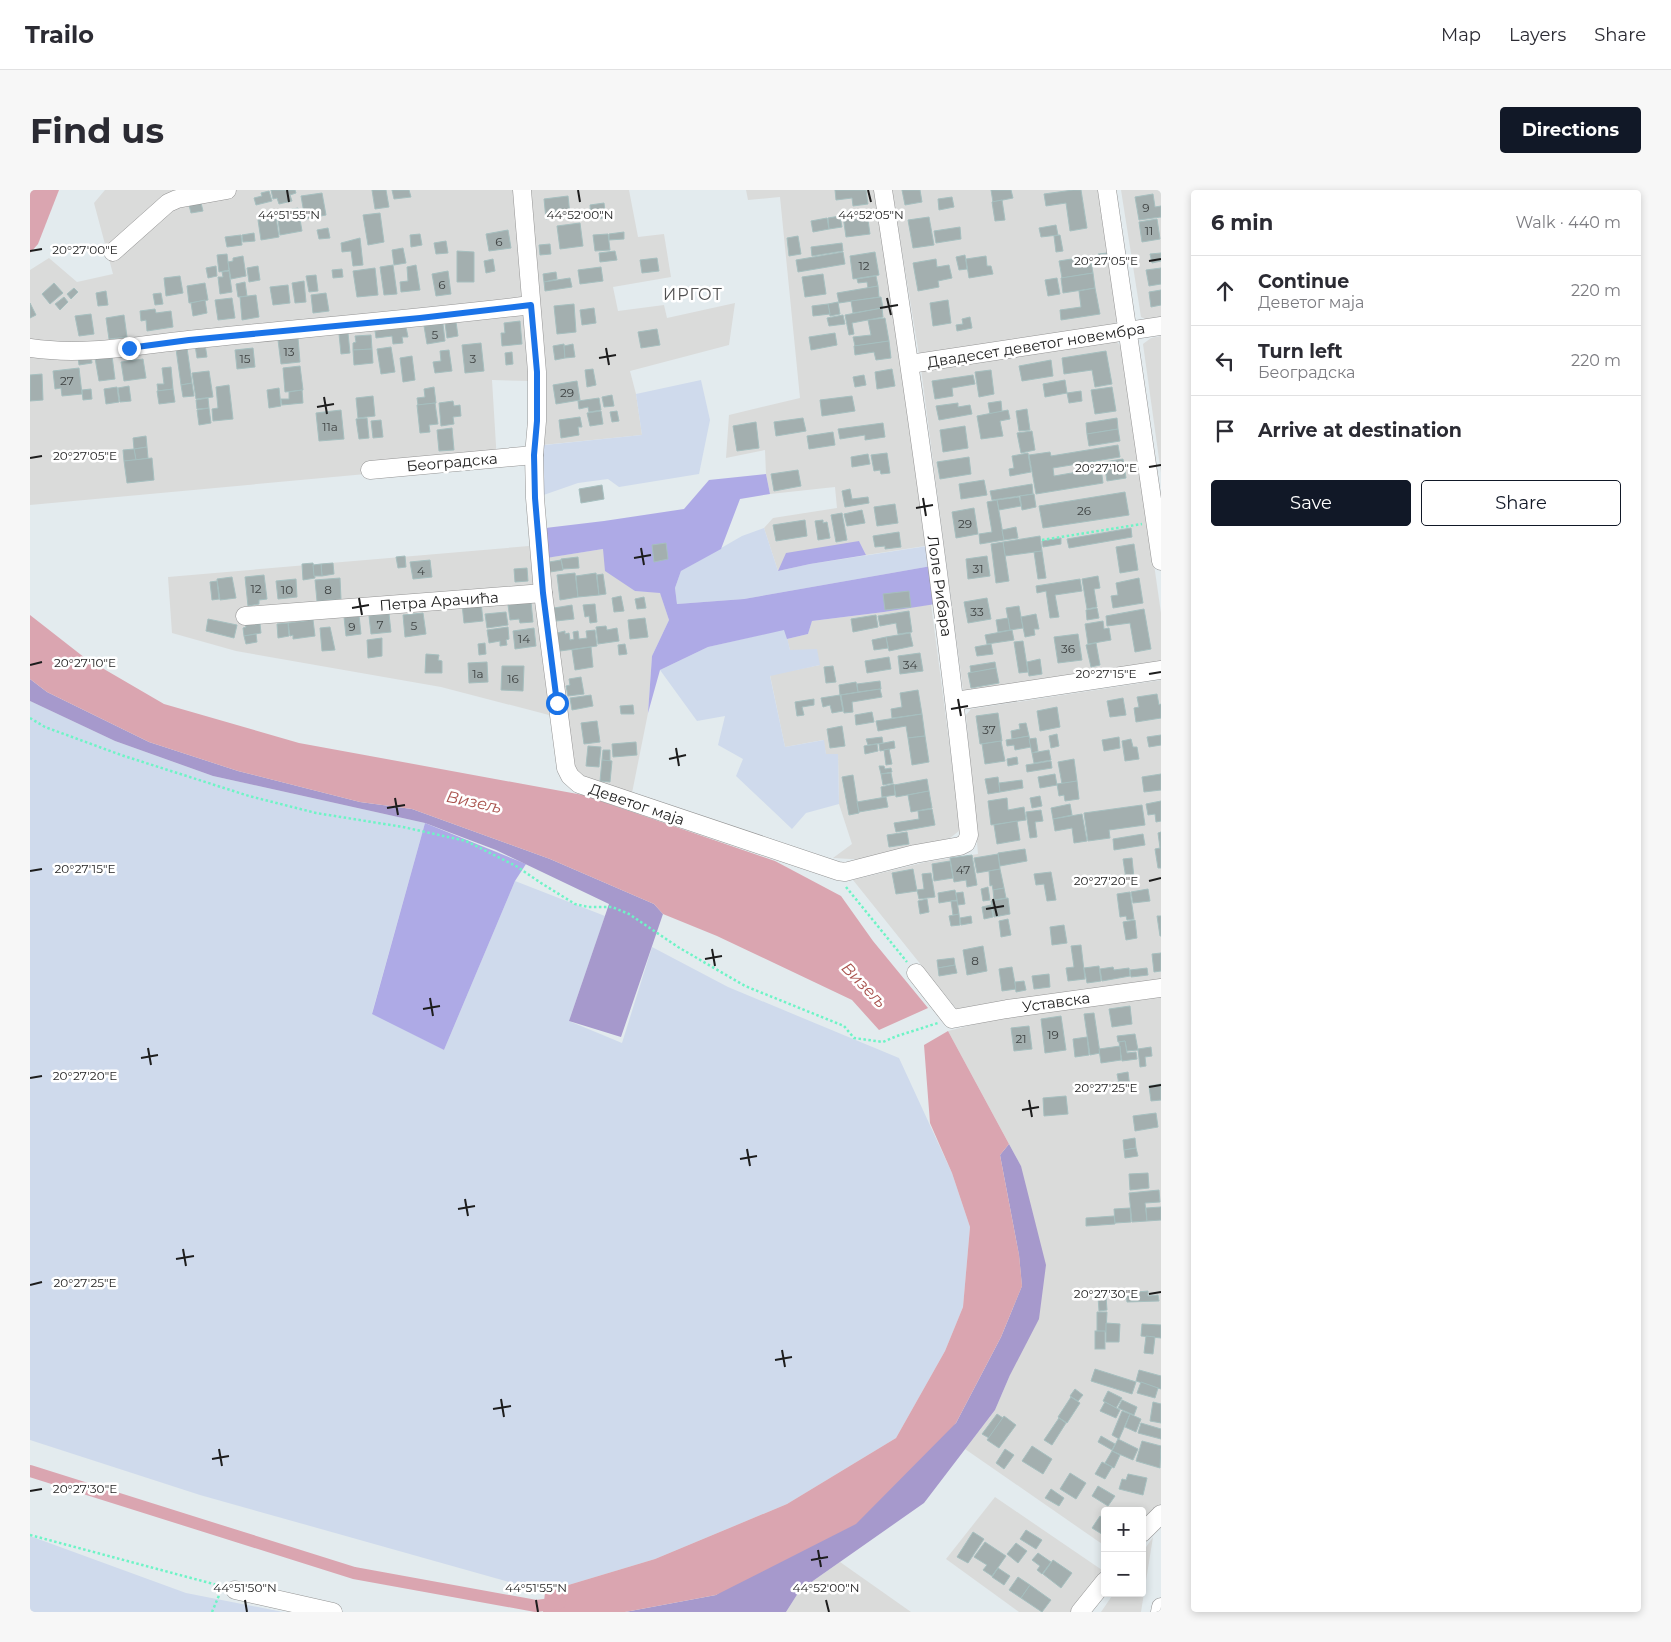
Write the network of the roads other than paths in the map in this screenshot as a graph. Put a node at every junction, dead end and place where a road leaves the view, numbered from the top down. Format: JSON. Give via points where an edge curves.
{"nodes":[{"id":1,"x":227,"y":190,"type":"edge"},
{"id":2,"x":522,"y":190,"type":"edge"},
{"id":3,"x":884,"y":190,"type":"edge"},
{"id":4,"x":1108,"y":190,"type":"edge"},
{"id":5,"x":113,"y":252,"type":"dead end"},
{"id":6,"x":531,"y":305,"type":"junction"},
{"id":7,"x":1161,"y":326,"type":"edge"},
{"id":8,"x":1128,"y":331,"type":"junction"},
{"id":9,"x":30,"y":348,"type":"edge"},
{"id":10,"x":910,"y":364,"type":"junction"},
{"id":11,"x":534,"y":455,"type":"junction"},
{"id":12,"x":370,"y":470,"type":"dead end"},
{"id":13,"x":1161,"y":561,"type":"edge"},
{"id":14,"x":543,"y":593,"type":"junction"},
{"id":15,"x":245,"y":616,"type":"dead end"},
{"id":16,"x":1161,"y":670,"type":"edge"},
{"id":17,"x":955,"y":701,"type":"junction"},
{"id":18,"x":969,"y":835,"type":"joint"},
{"id":19,"x":916,"y":973,"type":"road end"},
{"id":20,"x":1161,"y":988,"type":"edge"},
{"id":21,"x":1161,"y":1514,"type":"edge"},
{"id":22,"x":1146,"y":1529,"type":"edge"},
{"id":23,"x":1101,"y":1586,"type":"edge"},
{"id":24,"x":235,"y":1590,"type":"dead end"},
{"id":25,"x":1161,"y":1607,"type":"edge"},
{"id":26,"x":333,"y":1612,"type":"edge"},
{"id":27,"x":1080,"y":1612,"type":"edge"},
{"id":28,"x":1160,"y":1612,"type":"edge"}],
"edges":[{"from":1,"to":5,"type":"street","via":[[168,203]]},
{"from":2,"to":6,"type":"street","name":"Деветог маја"},
{"from":3,"to":10,"type":"street","name":"Лоле Рибара"},
{"from":4,"to":8,"type":"street"},
{"from":6,"to":9,"type":"street","via":[[129,348],[62,352]]},
{"from":6,"to":11,"type":"street","name":"Деветог маја","via":[[537,372]]},
{"from":7,"to":8,"type":"street","name":"Двадесет деветог новембра"},
{"from":8,"to":10,"type":"street","name":"Двадесет деветог новембра"},
{"from":8,"to":13,"type":"street"},
{"from":10,"to":17,"type":"street","name":"Лоле Рибара"},
{"from":11,"to":12,"type":"street","name":"Београдска"},
{"from":11,"to":14,"type":"street","name":"Деветог маја"},
{"from":14,"to":15,"type":"street","name":"Петра Арачића"},
{"from":14,"to":18,"type":"street","name":"Деветог маја","via":[[564,758],[574,781],[838,871],[858,870],[915,854],[960,846],[966,843]]},
{"from":16,"to":17,"type":"street"},
{"from":17,"to":18,"type":"street","name":"Лоле Рибара"},
{"from":19,"to":20,"type":"street","name":"Уставска","via":[[952,1019],[1007,1008]]},
{"from":21,"to":22,"type":"street"},
{"from":23,"to":27,"type":"street"},
{"from":24,"to":26,"type":"street"},
{"from":25,"to":28,"type":"street"}]}
